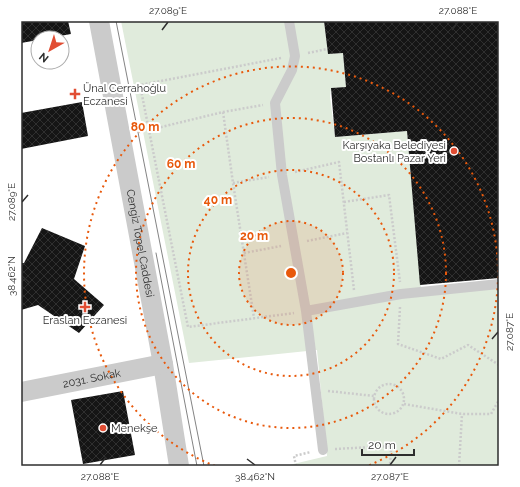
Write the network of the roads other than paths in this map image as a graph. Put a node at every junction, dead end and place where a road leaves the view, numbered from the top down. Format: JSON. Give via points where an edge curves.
{"nodes":[{"id":1,"x":99,"y":21,"type":"edge"},
{"id":2,"x":289,"y":21,"type":"edge"},
{"id":3,"x":499,"y":284,"type":"edge"},
{"id":4,"x":306,"y":311,"type":"junction"},
{"id":5,"x":163,"y":364,"type":"junction"},
{"id":6,"x":21,"y":392,"type":"edge"},
{"id":7,"x":323,"y":450,"type":"road end"},
{"id":8,"x":179,"y":466,"type":"edge"}],
"edges":[{"from":1,"to":5,"type":"street","name":"Cengiz Topel Caddesi"},
{"from":2,"to":4,"type":"lane","via":[[295,56],[292,70],[275,103],[282,175]]},
{"from":3,"to":4,"type":"lane","via":[[401,294]]},
{"from":4,"to":7,"type":"lane"},
{"from":5,"to":6,"type":"street","name":"2031. Sokak"},
{"from":5,"to":8,"type":"street","name":"Cengiz Topel Caddesi"}]}
